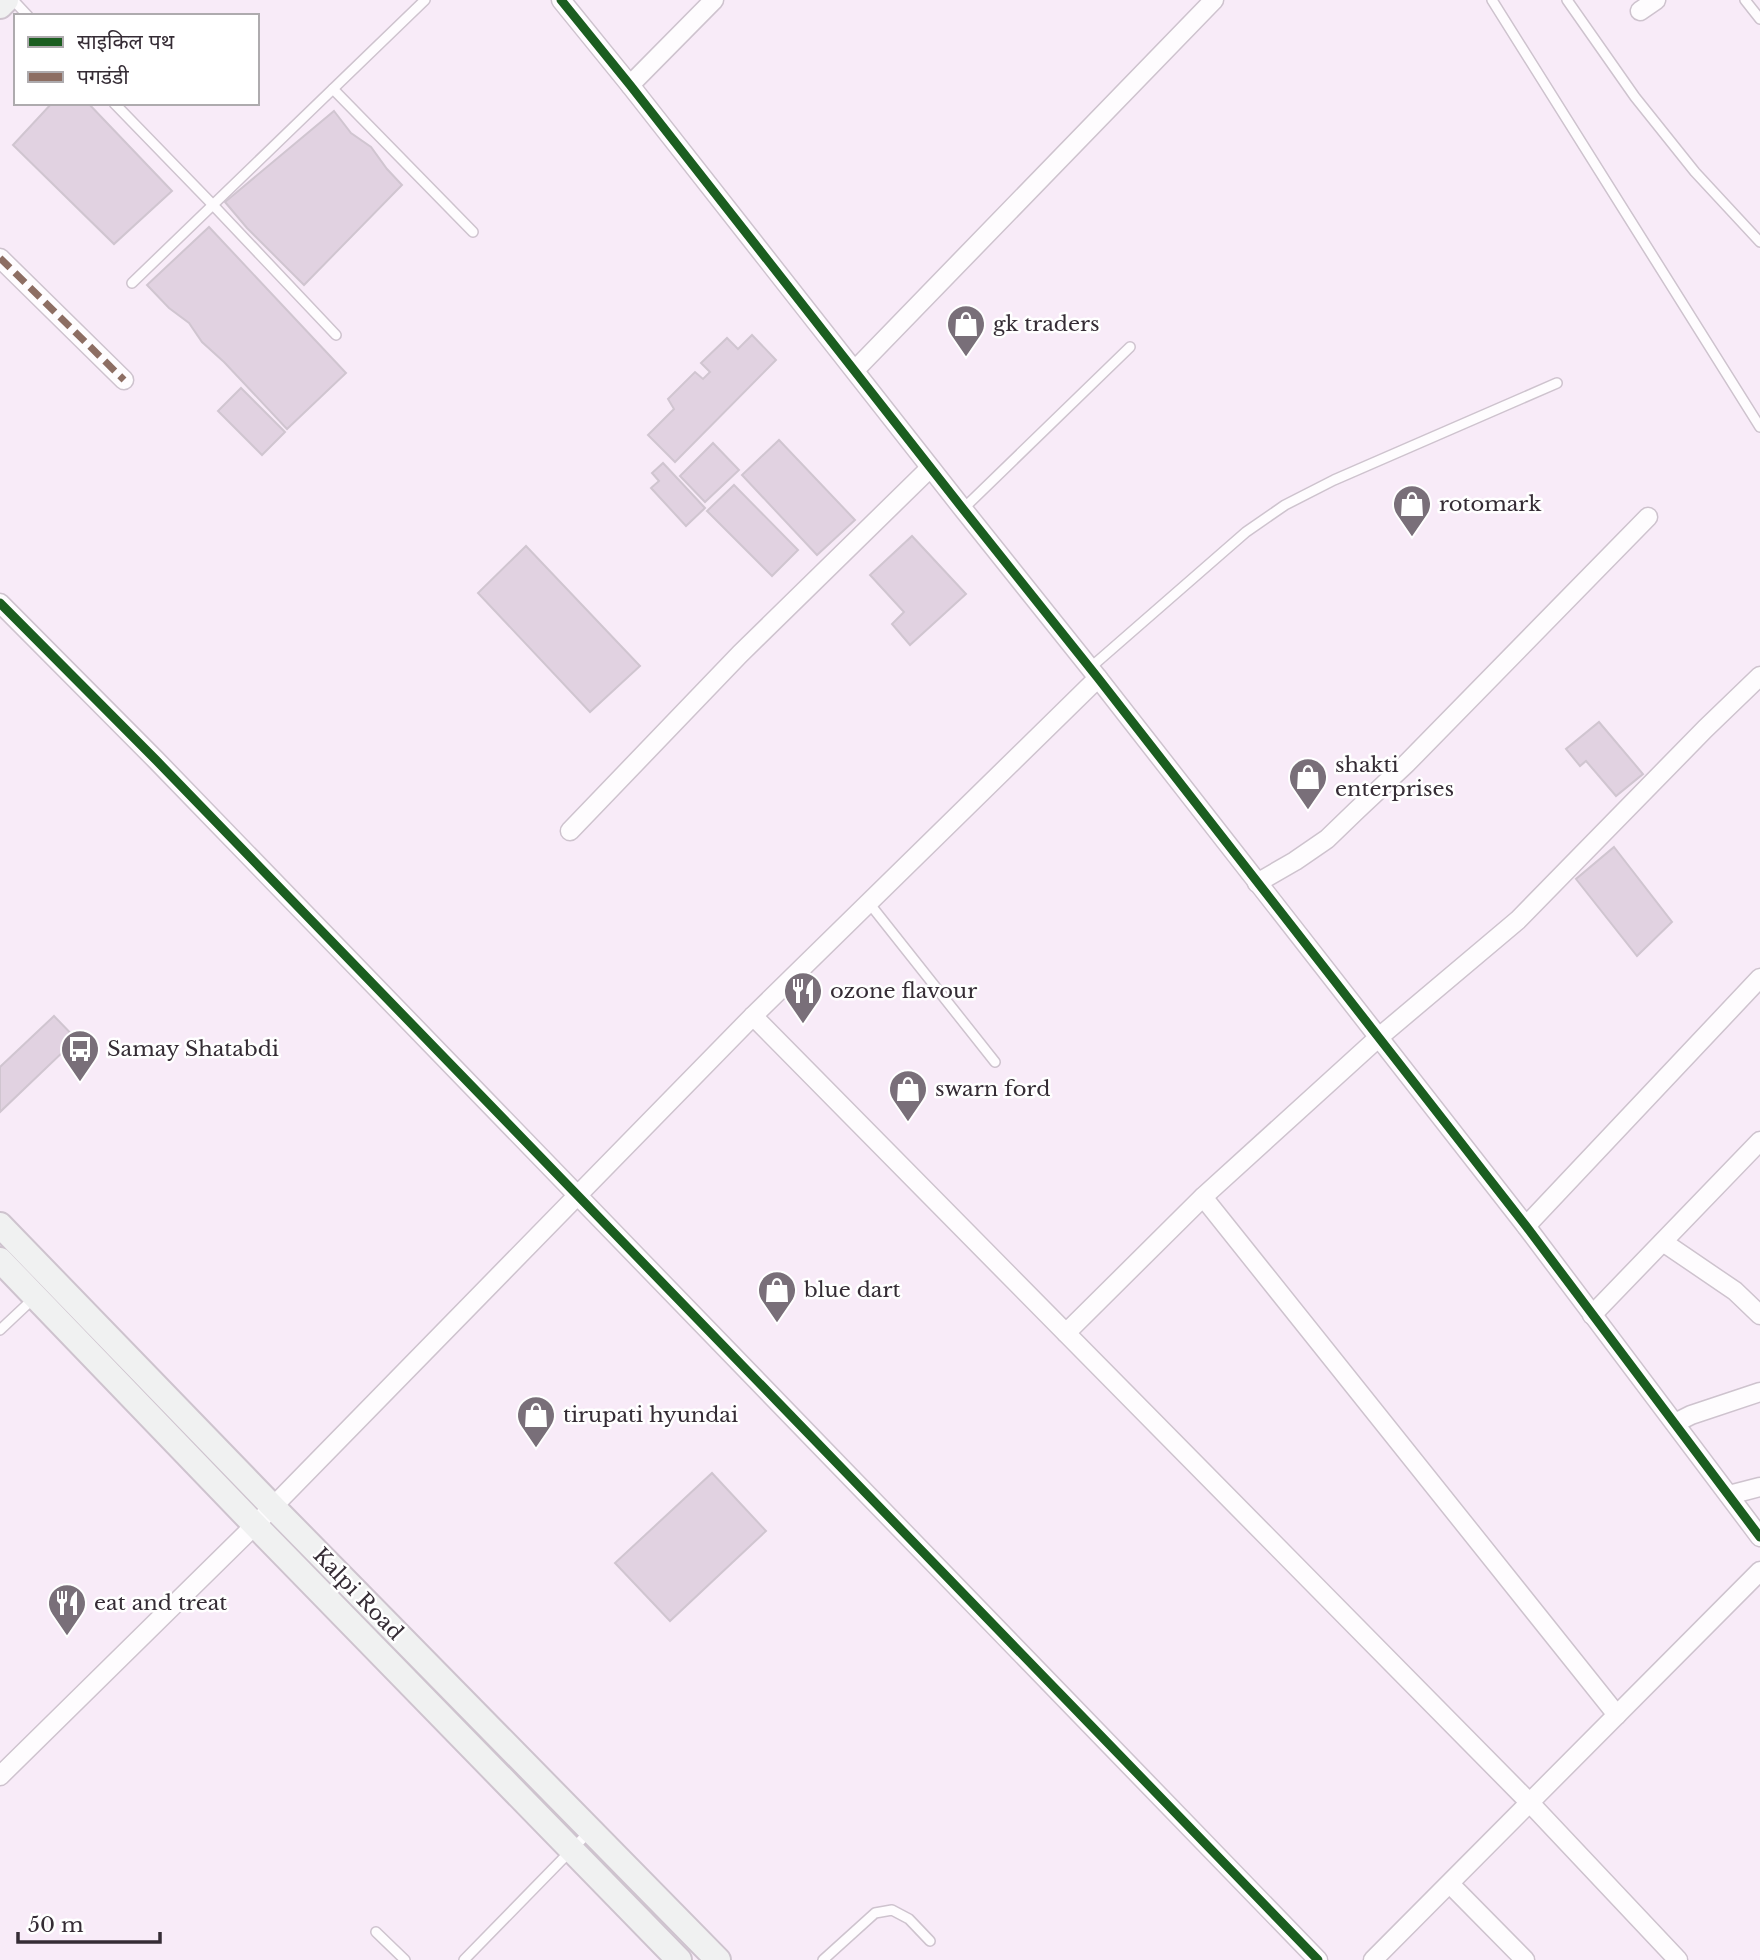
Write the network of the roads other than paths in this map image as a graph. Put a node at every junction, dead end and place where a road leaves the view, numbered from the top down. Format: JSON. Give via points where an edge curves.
{"nodes":[{"id":1,"x":6,"y":0,"type":"edge"},
{"id":2,"x":13,"y":0,"type":"edge"},
{"id":3,"x":425,"y":0,"type":"edge"},
{"id":4,"x":561,"y":0,"type":"edge"},
{"id":5,"x":714,"y":0,"type":"edge"},
{"id":6,"x":1214,"y":0,"type":"edge"},
{"id":7,"x":1492,"y":0,"type":"edge"},
{"id":8,"x":1567,"y":0,"type":"edge"},
{"id":9,"x":1656,"y":0,"type":"edge"},
{"id":10,"x":1745,"y":0,"type":"edge"},
{"id":11,"x":0,"y":6,"type":"edge"},
{"id":12,"x":1640,"y":11,"type":"dead end"},
{"id":13,"x":26,"y":14,"type":"edge"},
{"id":14,"x":1760,"y":19,"type":"edge"},
{"id":15,"x":630,"y":85,"type":"junction"},
{"id":16,"x":332,"y":89,"type":"junction"},
{"id":17,"x":116,"y":105,"type":"edge"},
{"id":18,"x":213,"y":205,"type":"junction"},
{"id":19,"x":472,"y":232,"type":"dead end"},
{"id":20,"x":1760,"y":242,"type":"edge"},
{"id":21,"x":0,"y":258,"type":"edge"},
{"id":22,"x":132,"y":283,"type":"dead end"},
{"id":23,"x":336,"y":335,"type":"dead end"},
{"id":24,"x":1130,"y":347,"type":"dead end"},
{"id":25,"x":855,"y":370,"type":"junction"},
{"id":26,"x":124,"y":380,"type":"dead end"},
{"id":27,"x":1557,"y":383,"type":"dead end"},
{"id":28,"x":1760,"y":427,"type":"edge"},
{"id":29,"x":930,"y":468,"type":"junction"},
{"id":30,"x":963,"y":509,"type":"junction"},
{"id":31,"x":1648,"y":517,"type":"dead end"},
{"id":32,"x":0,"y":603,"type":"edge"},
{"id":33,"x":1094,"y":673,"type":"junction"},
{"id":34,"x":1760,"y":676,"type":"edge"},
{"id":35,"x":570,"y":831,"type":"dead end"},
{"id":36,"x":1257,"y":883,"type":"junction"},
{"id":37,"x":869,"y":903,"type":"junction"},
{"id":38,"x":1760,"y":978,"type":"edge"},
{"id":39,"x":753,"y":1016,"type":"junction"},
{"id":40,"x":1378,"y":1038,"type":"junction"},
{"id":41,"x":995,"y":1062,"type":"dead end"},
{"id":42,"x":1758,"y":1150,"type":"edge"},
{"id":43,"x":577,"y":1196,"type":"junction"},
{"id":44,"x":1203,"y":1197,"type":"junction"},
{"id":45,"x":0,"y":1225,"type":"edge"},
{"id":46,"x":1526,"y":1226,"type":"junction"},
{"id":47,"x":1662,"y":1242,"type":"junction"},
{"id":48,"x":0,"y":1260,"type":"edge"},
{"id":49,"x":35,"y":1297,"type":"junction"},
{"id":50,"x":1592,"y":1315,"type":"junction"},
{"id":51,"x":1760,"y":1315,"type":"edge"},
{"id":52,"x":0,"y":1330,"type":"edge"},
{"id":53,"x":1066,"y":1333,"type":"junction"},
{"id":54,"x":1760,"y":1392,"type":"edge"},
{"id":55,"x":1675,"y":1423,"type":"junction"},
{"id":56,"x":1760,"y":1487,"type":"edge"},
{"id":57,"x":1729,"y":1495,"type":"junction"},
{"id":58,"x":272,"y":1506,"type":"junction"},
{"id":59,"x":255,"y":1525,"type":"junction"},
{"id":60,"x":1760,"y":1537,"type":"edge"},
{"id":61,"x":1760,"y":1571,"type":"edge"},
{"id":62,"x":1617,"y":1716,"type":"junction"},
{"id":63,"x":0,"y":1776,"type":"edge"},
{"id":64,"x":1530,"y":1803,"type":"junction"},
{"id":65,"x":590,"y":1830,"type":"junction"},
{"id":66,"x":572,"y":1850,"type":"junction"},
{"id":67,"x":1450,"y":1884,"type":"junction"},
{"id":68,"x":376,"y":1932,"type":"dead end"},
{"id":69,"x":930,"y":1941,"type":"dead end"},
{"id":70,"x":405,"y":1960,"type":"edge"},
{"id":71,"x":464,"y":1960,"type":"edge"},
{"id":72,"x":679,"y":1960,"type":"edge"},
{"id":73,"x":718,"y":1960,"type":"edge"},
{"id":74,"x":823,"y":1960,"type":"edge"},
{"id":75,"x":1318,"y":1960,"type":"edge"},
{"id":76,"x":1373,"y":1960,"type":"edge"},
{"id":77,"x":1525,"y":1960,"type":"edge"},
{"id":78,"x":1678,"y":1960,"type":"edge"}],
"edges":[{"from":1,"to":11,"type":"main road"},
{"from":2,"to":13,"type":"lane"},
{"from":3,"to":16,"type":"lane"},
{"from":4,"to":15,"type":"street"},
{"from":5,"to":15,"type":"street"},
{"from":6,"to":25,"type":"street"},
{"from":7,"to":28,"type":"lane"},
{"from":8,"to":20,"type":"lane","via":[[1635,97],[1695,172]]},
{"from":9,"to":12,"type":"street"},
{"from":10,"to":14,"type":"lane"},
{"from":15,"to":25,"type":"street"},
{"from":16,"to":18,"type":"lane"},
{"from":16,"to":19,"type":"lane"},
{"from":17,"to":18,"type":"lane"},
{"from":18,"to":22,"type":"lane"},
{"from":18,"to":23,"type":"lane"},
{"from":21,"to":26,"type":"street"},
{"from":24,"to":30,"type":"lane"},
{"from":25,"to":29,"type":"street"},
{"from":27,"to":33,"type":"lane","via":[[1285,505],[1246,532]]},
{"from":29,"to":30,"type":"street"},
{"from":29,"to":35,"type":"street","via":[[740,654]]},
{"from":30,"to":33,"type":"street"},
{"from":31,"to":36,"type":"street","via":[[1327,839]]},
{"from":32,"to":43,"type":"street"},
{"from":33,"to":36,"type":"street"},
{"from":33,"to":37,"type":"street"},
{"from":34,"to":40,"type":"street","via":[[1518,920]]},
{"from":36,"to":40,"type":"street"},
{"from":37,"to":39,"type":"street"},
{"from":37,"to":41,"type":"lane"},
{"from":38,"to":46,"type":"street"},
{"from":39,"to":43,"type":"street"},
{"from":39,"to":53,"type":"street"},
{"from":40,"to":44,"type":"street"},
{"from":40,"to":46,"type":"street"},
{"from":42,"to":47,"type":"street"},
{"from":43,"to":58,"type":"street"},
{"from":43,"to":75,"type":"street"},
{"from":44,"to":53,"type":"street"},
{"from":44,"to":62,"type":"street"},
{"from":45,"to":58,"type":"main road","name":"Kalpi Road"},
{"from":46,"to":50,"type":"street"},
{"from":47,"to":50,"type":"street"},
{"from":47,"to":51,"type":"street","via":[[1735,1291]]},
{"from":48,"to":49,"type":"main road","name":"Kalpi Road"},
{"from":49,"to":52,"type":"lane"},
{"from":49,"to":59,"type":"main road","name":"Kalpi Road"},
{"from":50,"to":55,"type":"street"},
{"from":53,"to":64,"type":"street"},
{"from":54,"to":55,"type":"street"},
{"from":55,"to":57,"type":"street"},
{"from":56,"to":57,"type":"street"},
{"from":57,"to":60,"type":"street"},
{"from":58,"to":59,"type":"street"},
{"from":58,"to":65,"type":"main road","name":"Kalpi Road"},
{"from":59,"to":63,"type":"street"},
{"from":59,"to":66,"type":"main road","name":"Kalpi Road"},
{"from":61,"to":62,"type":"street"},
{"from":62,"to":64,"type":"street"},
{"from":64,"to":67,"type":"street"},
{"from":64,"to":78,"type":"street"},
{"from":65,"to":66,"type":"lane"},
{"from":65,"to":73,"type":"main road","name":"Kalpi Road"},
{"from":66,"to":71,"type":"lane"},
{"from":66,"to":72,"type":"main road","name":"Kalpi Road"},
{"from":67,"to":76,"type":"street"},
{"from":67,"to":77,"type":"street"},
{"from":68,"to":70,"type":"lane"},
{"from":69,"to":74,"type":"lane","via":[[909,1919],[892,1910],[875,1913]]}]}
